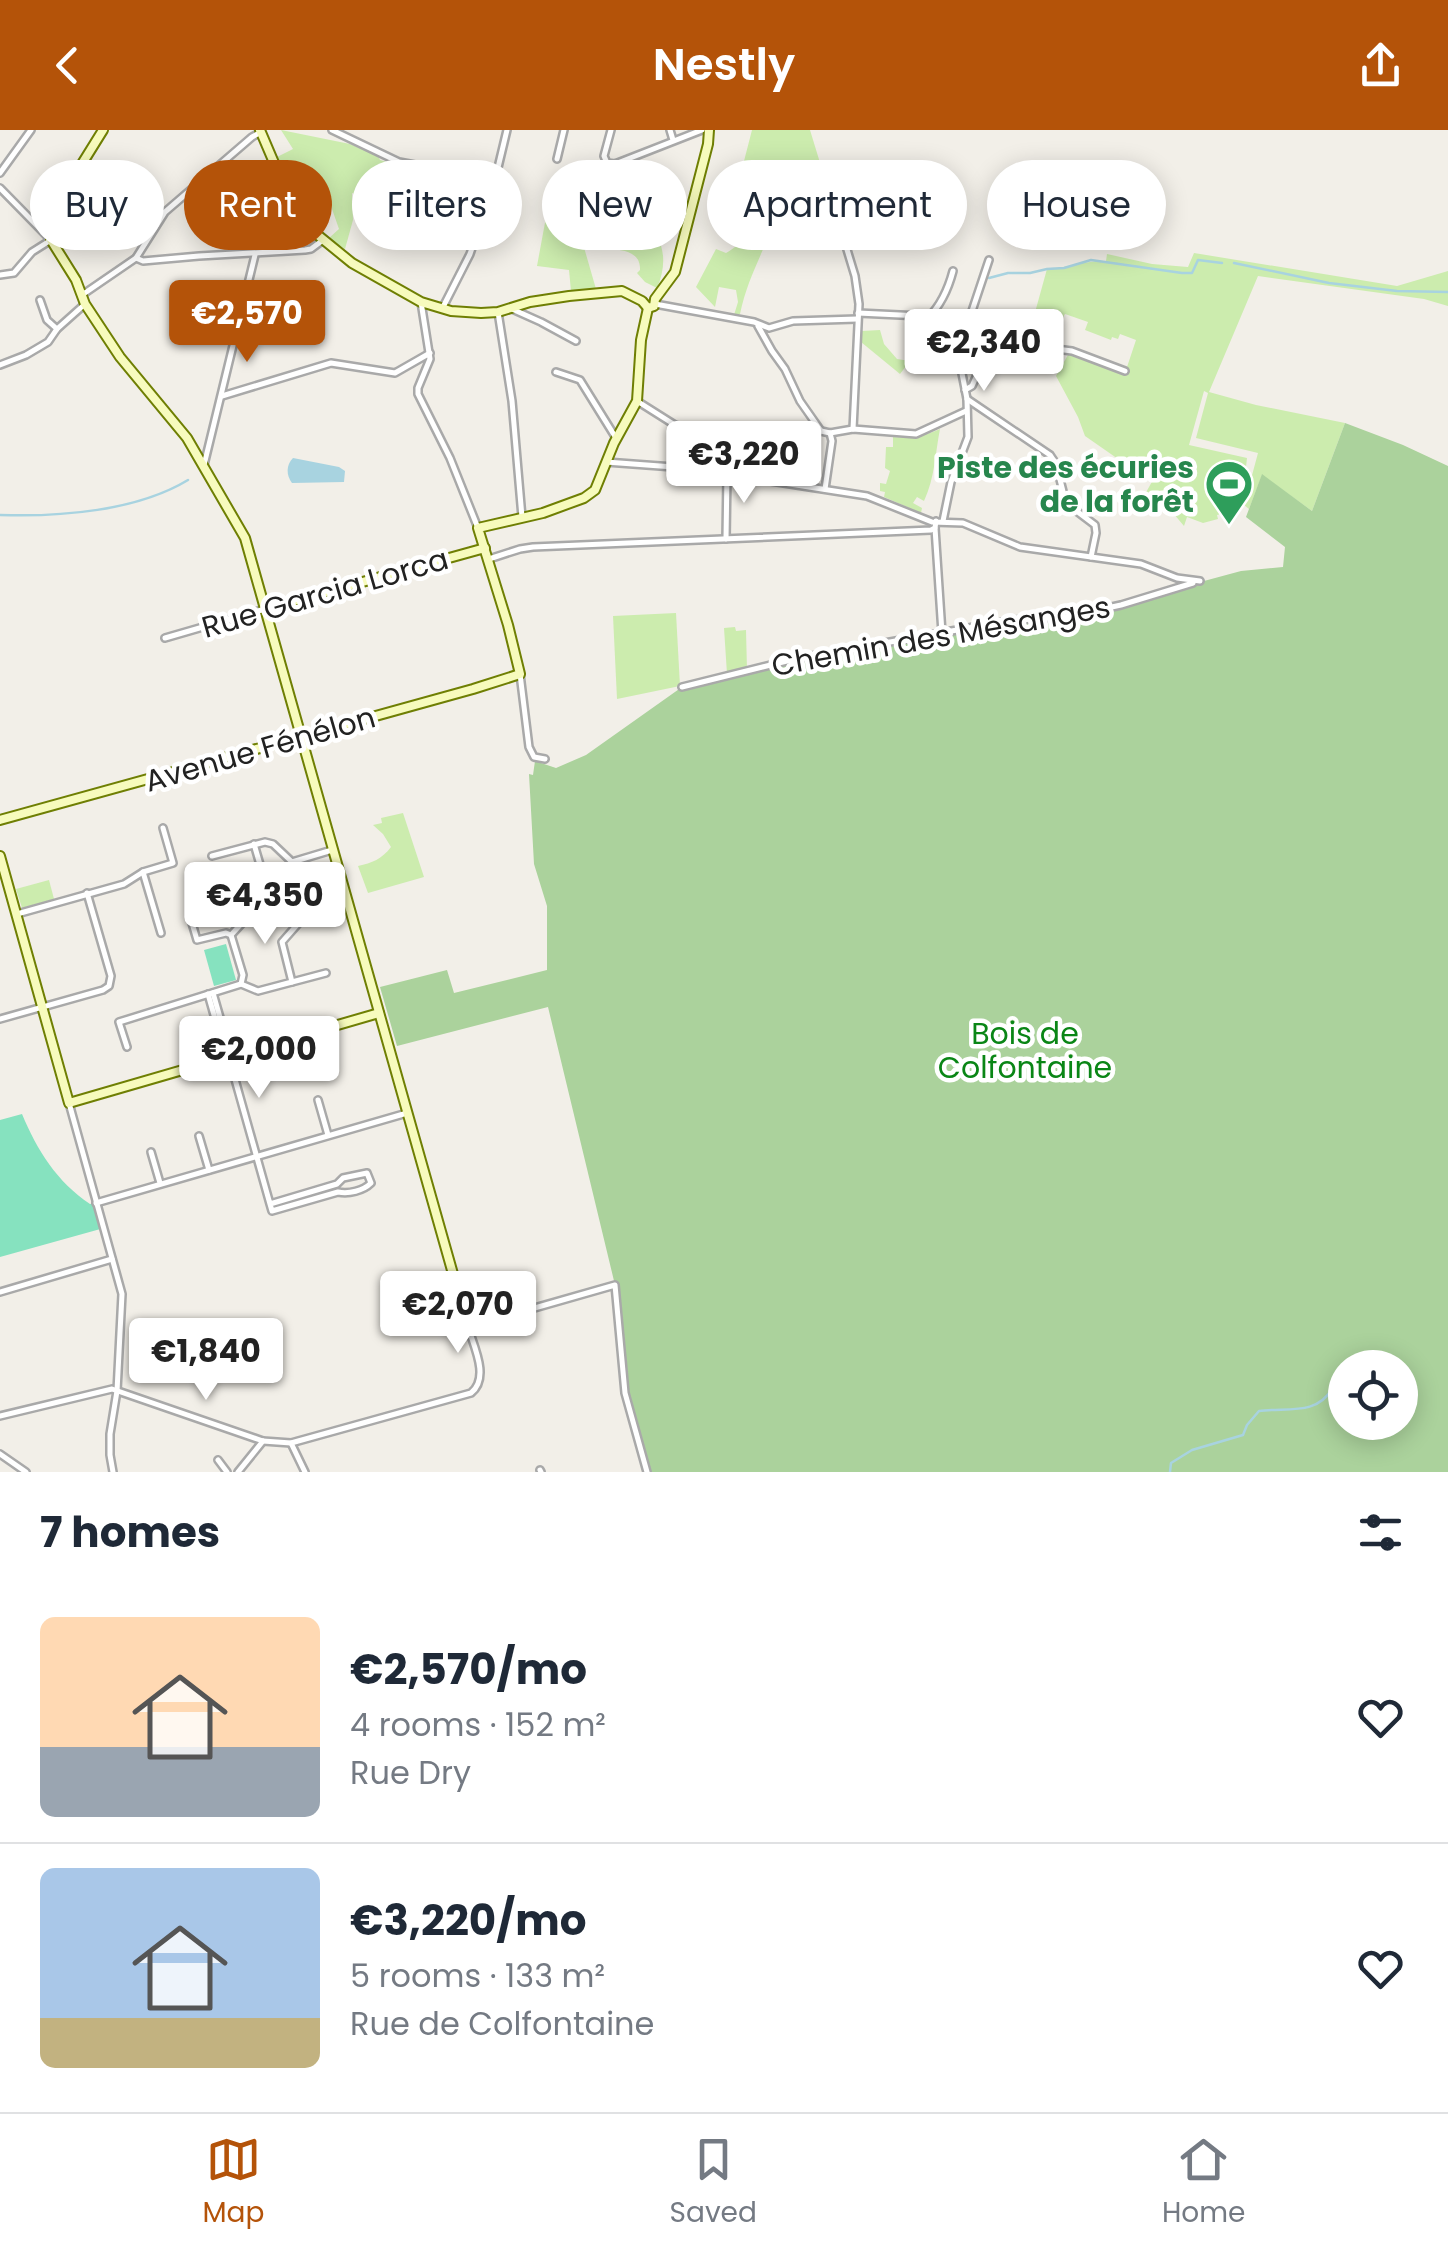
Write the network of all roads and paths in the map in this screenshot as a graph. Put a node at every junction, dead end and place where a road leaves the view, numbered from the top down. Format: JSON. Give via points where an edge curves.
{"nodes":[{"id":1,"x":31,"y":130,"type":"edge"},
{"id":2,"x":103,"y":130,"type":"edge"},
{"id":3,"x":332,"y":130,"type":"edge"},
{"id":4,"x":508,"y":130,"type":"edge"},
{"id":5,"x":564,"y":130,"type":"edge"},
{"id":6,"x":611,"y":130,"type":"edge"},
{"id":7,"x":670,"y":130,"type":"edge"},
{"id":8,"x":706,"y":130,"type":"edge"},
{"id":9,"x":261,"y":131,"type":"edge"},
{"id":10,"x":673,"y":140,"type":"junction"},
{"id":11,"x":557,"y":159,"type":"dead end"},
{"id":12,"x":84,"y":160,"type":"edge"},
{"id":13,"x":273,"y":160,"type":"edge"},
{"id":14,"x":395,"y":160,"type":"edge"},
{"id":15,"x":500,"y":160,"type":"edge"},
{"id":16,"x":0,"y":173,"type":"edge"},
{"id":17,"x":0,"y":188,"type":"edge"},
{"id":18,"x":30,"y":219,"type":"edge"},
{"id":19,"x":332,"y":247,"type":"edge"},
{"id":20,"x":35,"y":250,"type":"edge"},
{"id":21,"x":57,"y":250,"type":"edge"},
{"id":22,"x":300,"y":250,"type":"edge"},
{"id":23,"x":471,"y":250,"type":"edge"},
{"id":24,"x":847,"y":250,"type":"edge"},
{"id":25,"x":254,"y":254,"type":"junction"},
{"id":26,"x":136,"y":258,"type":"junction"},
{"id":27,"x":989,"y":260,"type":"dead end"},
{"id":28,"x":954,"y":271,"type":"dead end"},
{"id":29,"x":0,"y":275,"type":"edge"},
{"id":30,"x":83,"y":299,"type":"junction"},
{"id":31,"x":40,"y":300,"type":"dead end"},
{"id":32,"x":421,"y":302,"type":"junction"},
{"id":33,"x":650,"y":303,"type":"junction"},
{"id":34,"x":442,"y":308,"type":"junction"},
{"id":35,"x":512,"y":309,"type":"junction"},
{"id":36,"x":498,"y":312,"type":"junction"},
{"id":37,"x":858,"y":316,"type":"junction"},
{"id":38,"x":928,"y":318,"type":"junction"},
{"id":39,"x":756,"y":323,"type":"junction"},
{"id":40,"x":57,"y":328,"type":"junction"},
{"id":41,"x":576,"y":341,"type":"dead end"},
{"id":42,"x":430,"y":353,"type":"junction"},
{"id":43,"x":958,"y":354,"type":"junction"},
{"id":44,"x":0,"y":365,"type":"edge"},
{"id":45,"x":1124,"y":371,"type":"dead end"},
{"id":46,"x":556,"y":372,"type":"dead end"},
{"id":47,"x":966,"y":390,"type":"junction"},
{"id":48,"x":222,"y":396,"type":"junction"},
{"id":49,"x":967,"y":399,"type":"junction"},
{"id":50,"x":637,"y":401,"type":"junction"},
{"id":51,"x":966,"y":411,"type":"junction"},
{"id":52,"x":821,"y":430,"type":"junction"},
{"id":53,"x":853,"y":430,"type":"junction"},
{"id":54,"x":830,"y":433,"type":"junction"},
{"id":55,"x":616,"y":438,"type":"junction"},
{"id":56,"x":606,"y":462,"type":"junction"},
{"id":57,"x":204,"y":468,"type":"junction"},
{"id":58,"x":727,"y":474,"type":"junction"},
{"id":59,"x":826,"y":489,"type":"junction"},
{"id":60,"x":522,"y":518,"type":"junction"},
{"id":61,"x":938,"y":524,"type":"junction"},
{"id":62,"x":478,"y":528,"type":"junction"},
{"id":63,"x":726,"y":538,"type":"junction"},
{"id":64,"x":485,"y":548,"type":"junction"},
{"id":65,"x":1091,"y":557,"type":"junction"},
{"id":66,"x":488,"y":559,"type":"junction"},
{"id":67,"x":264,"y":609,"type":"junction"},
{"id":68,"x":942,"y":633,"type":"junction"},
{"id":69,"x":165,"y":638,"type":"dead end"},
{"id":70,"x":520,"y":674,"type":"junction"},
{"id":71,"x":682,"y":687,"type":"dead end"},
{"id":72,"x":302,"y":736,"type":"junction"},
{"id":73,"x":545,"y":759,"type":"dead end"},
{"id":74,"x":0,"y":820,"type":"edge"},
{"id":75,"x":163,"y":828,"type":"dead end"},
{"id":76,"x":254,"y":844,"type":"junction"},
{"id":77,"x":332,"y":850,"type":"junction"},
{"id":78,"x":0,"y":856,"type":"edge"},
{"id":79,"x":212,"y":856,"type":"dead end"},
{"id":80,"x":292,"y":862,"type":"junction"},
{"id":81,"x":144,"y":872,"type":"junction"},
{"id":82,"x":87,"y":894,"type":"junction"},
{"id":83,"x":17,"y":914,"type":"junction"},
{"id":84,"x":243,"y":922,"type":"dead end"},
{"id":85,"x":161,"y":933,"type":"dead end"},
{"id":86,"x":232,"y":935,"type":"junction"},
{"id":87,"x":326,"y":972,"type":"dead end"},
{"id":88,"x":292,"y":982,"type":"junction"},
{"id":89,"x":241,"y":984,"type":"junction"},
{"id":90,"x":210,"y":994,"type":"junction"},
{"id":91,"x":42,"y":1007,"type":"junction"},
{"id":92,"x":379,"y":1013,"type":"junction"},
{"id":93,"x":0,"y":1019,"type":"edge"},
{"id":94,"x":126,"y":1047,"type":"dead end"},
{"id":95,"x":228,"y":1056,"type":"junction"},
{"id":96,"x":318,"y":1100,"type":"dead end"},
{"id":97,"x":69,"y":1103,"type":"junction"},
{"id":98,"x":407,"y":1113,"type":"junction"},
{"id":99,"x":200,"y":1136,"type":"dead end"},
{"id":100,"x":328,"y":1136,"type":"junction"},
{"id":101,"x":151,"y":1152,"type":"dead end"},
{"id":102,"x":256,"y":1156,"type":"junction"},
{"id":103,"x":210,"y":1170,"type":"junction"},
{"id":104,"x":160,"y":1183,"type":"junction"},
{"id":105,"x":96,"y":1203,"type":"junction"},
{"id":106,"x":270,"y":1204,"type":"junction"},
{"id":107,"x":112,"y":1260,"type":"junction"},
{"id":108,"x":0,"y":1292,"type":"edge"},
{"id":109,"x":468,"y":1326,"type":"junction"},
{"id":110,"x":117,"y":1392,"type":"junction"},
{"id":111,"x":0,"y":1416,"type":"edge"},
{"id":112,"x":263,"y":1442,"type":"junction"},
{"id":113,"x":291,"y":1443,"type":"junction"},
{"id":114,"x":0,"y":1454,"type":"edge"},
{"id":115,"x":218,"y":1460,"type":"dead end"},
{"id":116,"x":26,"y":1472,"type":"edge"},
{"id":117,"x":113,"y":1472,"type":"edge"},
{"id":118,"x":227,"y":1472,"type":"edge"},
{"id":119,"x":238,"y":1472,"type":"edge"},
{"id":120,"x":305,"y":1472,"type":"edge"},
{"id":121,"x":646,"y":1472,"type":"edge"}],
"edges":[{"from":1,"to":16,"type":"street"},
{"from":2,"to":12,"type":"street"},
{"from":3,"to":14,"type":"street"},
{"from":4,"to":15,"type":"street"},
{"from":5,"to":11,"type":"street"},
{"from":6,"to":10,"type":"street","via":[[604,156],[615,164]]},
{"from":7,"to":10,"type":"street"},
{"from":8,"to":10,"type":"street"},
{"from":8,"to":33,"type":"street","via":[[675,272]]},
{"from":9,"to":13,"type":"street"},
{"from":9,"to":26,"type":"street","via":[[165,212]]},
{"from":17,"to":18,"type":"street"},
{"from":19,"to":32,"type":"street"},
{"from":20,"to":29,"type":"street","via":[[14,273]]},
{"from":21,"to":30,"type":"street"},
{"from":22,"to":25,"type":"street"},
{"from":23,"to":34,"type":"street"},
{"from":24,"to":37,"type":"street"},
{"from":25,"to":26,"type":"street"},
{"from":25,"to":48,"type":"street"},
{"from":26,"to":30,"type":"street"},
{"from":27,"to":43,"type":"street"},
{"from":28,"to":38,"type":"street"},
{"from":30,"to":40,"type":"street"},
{"from":30,"to":57,"type":"street"},
{"from":31,"to":40,"type":"street"},
{"from":32,"to":34,"type":"street"},
{"from":32,"to":42,"type":"street"},
{"from":33,"to":35,"type":"street","via":[[622,290]]},
{"from":33,"to":39,"type":"street"},
{"from":33,"to":50,"type":"street"},
{"from":34,"to":36,"type":"street"},
{"from":35,"to":36,"type":"street"},
{"from":35,"to":41,"type":"street"},
{"from":36,"to":60,"type":"street"},
{"from":37,"to":38,"type":"street"},
{"from":37,"to":39,"type":"street","via":[[770,328]]},
{"from":37,"to":53,"type":"street"},
{"from":38,"to":43,"type":"street"},
{"from":39,"to":52,"type":"street"},
{"from":40,"to":44,"type":"street","via":[[48,342]]},
{"from":42,"to":48,"type":"street","via":[[395,373],[331,363]]},
{"from":42,"to":62,"type":"street","via":[[418,394]]},
{"from":43,"to":47,"type":"street"},
{"from":45,"to":47,"type":"street","via":[[1072,352],[1016,344],[983,364]]},
{"from":46,"to":55,"type":"street","via":[[580,380]]},
{"from":47,"to":49,"type":"street"},
{"from":48,"to":57,"type":"street"},
{"from":49,"to":51,"type":"street"},
{"from":49,"to":65,"type":"street","via":[[1050,455],[1066,503],[1095,525]]},
{"from":50,"to":52,"type":"street","via":[[692,431]]},
{"from":50,"to":55,"type":"street"},
{"from":51,"to":53,"type":"street","via":[[916,434]]},
{"from":51,"to":61,"type":"street","via":[[968,437]]},
{"from":52,"to":54,"type":"street"},
{"from":53,"to":54,"type":"street"},
{"from":54,"to":59,"type":"street"},
{"from":55,"to":56,"type":"street"},
{"from":56,"to":58,"type":"street"},
{"from":56,"to":60,"type":"street","via":[[587,497]]},
{"from":57,"to":67,"type":"street","via":[[245,538]]},
{"from":58,"to":59,"type":"street"},
{"from":58,"to":63,"type":"street"},
{"from":59,"to":61,"type":"street","via":[[867,496]]},
{"from":60,"to":62,"type":"street"},
{"from":61,"to":63,"type":"street"},
{"from":61,"to":65,"type":"street","via":[[964,522],[1020,547]]},
{"from":61,"to":68,"type":"street"},
{"from":62,"to":64,"type":"street"},
{"from":63,"to":66,"type":"street","via":[[533,547]]},
{"from":64,"to":66,"type":"street"},
{"from":64,"to":67,"type":"street","name":"Rue Garcia Lorca"},
{"from":65,"to":68,"type":"street","name":"Chemin des Mésanges","via":[[1200,581],[1066,617]]},
{"from":66,"to":70,"type":"street"},
{"from":67,"to":69,"type":"street","name":"Rue Garcia Lorca"},
{"from":67,"to":72,"type":"street"},
{"from":68,"to":71,"type":"street","name":"Chemin des Mésanges"},
{"from":70,"to":72,"type":"street","name":"Avenue Fénélon"},
{"from":70,"to":73,"type":"street","via":[[528,742],[534,757]]},
{"from":72,"to":74,"type":"street","name":"Avenue Fénélon"},
{"from":72,"to":77,"type":"street"},
{"from":75,"to":81,"type":"street","via":[[174,863]]},
{"from":76,"to":79,"type":"street"},
{"from":76,"to":80,"type":"street","via":[[270,842]]},
{"from":76,"to":86,"type":"street","via":[[258,876],[223,888],[192,920],[197,940]]},
{"from":77,"to":80,"type":"street"},
{"from":77,"to":92,"type":"street"},
{"from":78,"to":83,"type":"street"},
{"from":80,"to":88,"type":"street","via":[[305,911],[282,942]]},
{"from":81,"to":82,"type":"street"},
{"from":81,"to":85,"type":"street"},
{"from":82,"to":83,"type":"street"},
{"from":82,"to":91,"type":"street","via":[[109,986]]},
{"from":83,"to":91,"type":"street"},
{"from":84,"to":86,"type":"street"},
{"from":86,"to":89,"type":"street"},
{"from":87,"to":88,"type":"street"},
{"from":88,"to":89,"type":"street","via":[[258,991]]},
{"from":89,"to":90,"type":"street"},
{"from":90,"to":94,"type":"street","via":[[119,1022]]},
{"from":90,"to":95,"type":"street"},
{"from":91,"to":93,"type":"street"},
{"from":91,"to":97,"type":"street"},
{"from":92,"to":95,"type":"street"},
{"from":92,"to":98,"type":"street"},
{"from":95,"to":97,"type":"street"},
{"from":95,"to":102,"type":"street"},
{"from":96,"to":100,"type":"street"},
{"from":97,"to":105,"type":"street"},
{"from":98,"to":100,"type":"street"},
{"from":98,"to":109,"type":"street"},
{"from":99,"to":103,"type":"street"},
{"from":100,"to":102,"type":"street"},
{"from":101,"to":104,"type":"street"},
{"from":102,"to":103,"type":"street"},
{"from":102,"to":106,"type":"street"},
{"from":103,"to":104,"type":"street"},
{"from":104,"to":105,"type":"street"},
{"from":105,"to":107,"type":"street"},
{"from":106,"to":106,"type":"street","via":[[343,1178],[367,1173],[371,1182],[272,1211]]},
{"from":107,"to":108,"type":"street"},
{"from":107,"to":110,"type":"street","via":[[122,1294]]},
{"from":109,"to":113,"type":"street","via":[[481,1374],[479,1386],[465,1396]]},
{"from":109,"to":121,"type":"street","via":[[615,1286],[624,1393]]},
{"from":110,"to":111,"type":"street"},
{"from":110,"to":112,"type":"street"},
{"from":110,"to":117,"type":"street"},
{"from":112,"to":113,"type":"street"},
{"from":112,"to":119,"type":"street"},
{"from":113,"to":120,"type":"street"},
{"from":114,"to":116,"type":"street"},
{"from":115,"to":118,"type":"street"}]}
